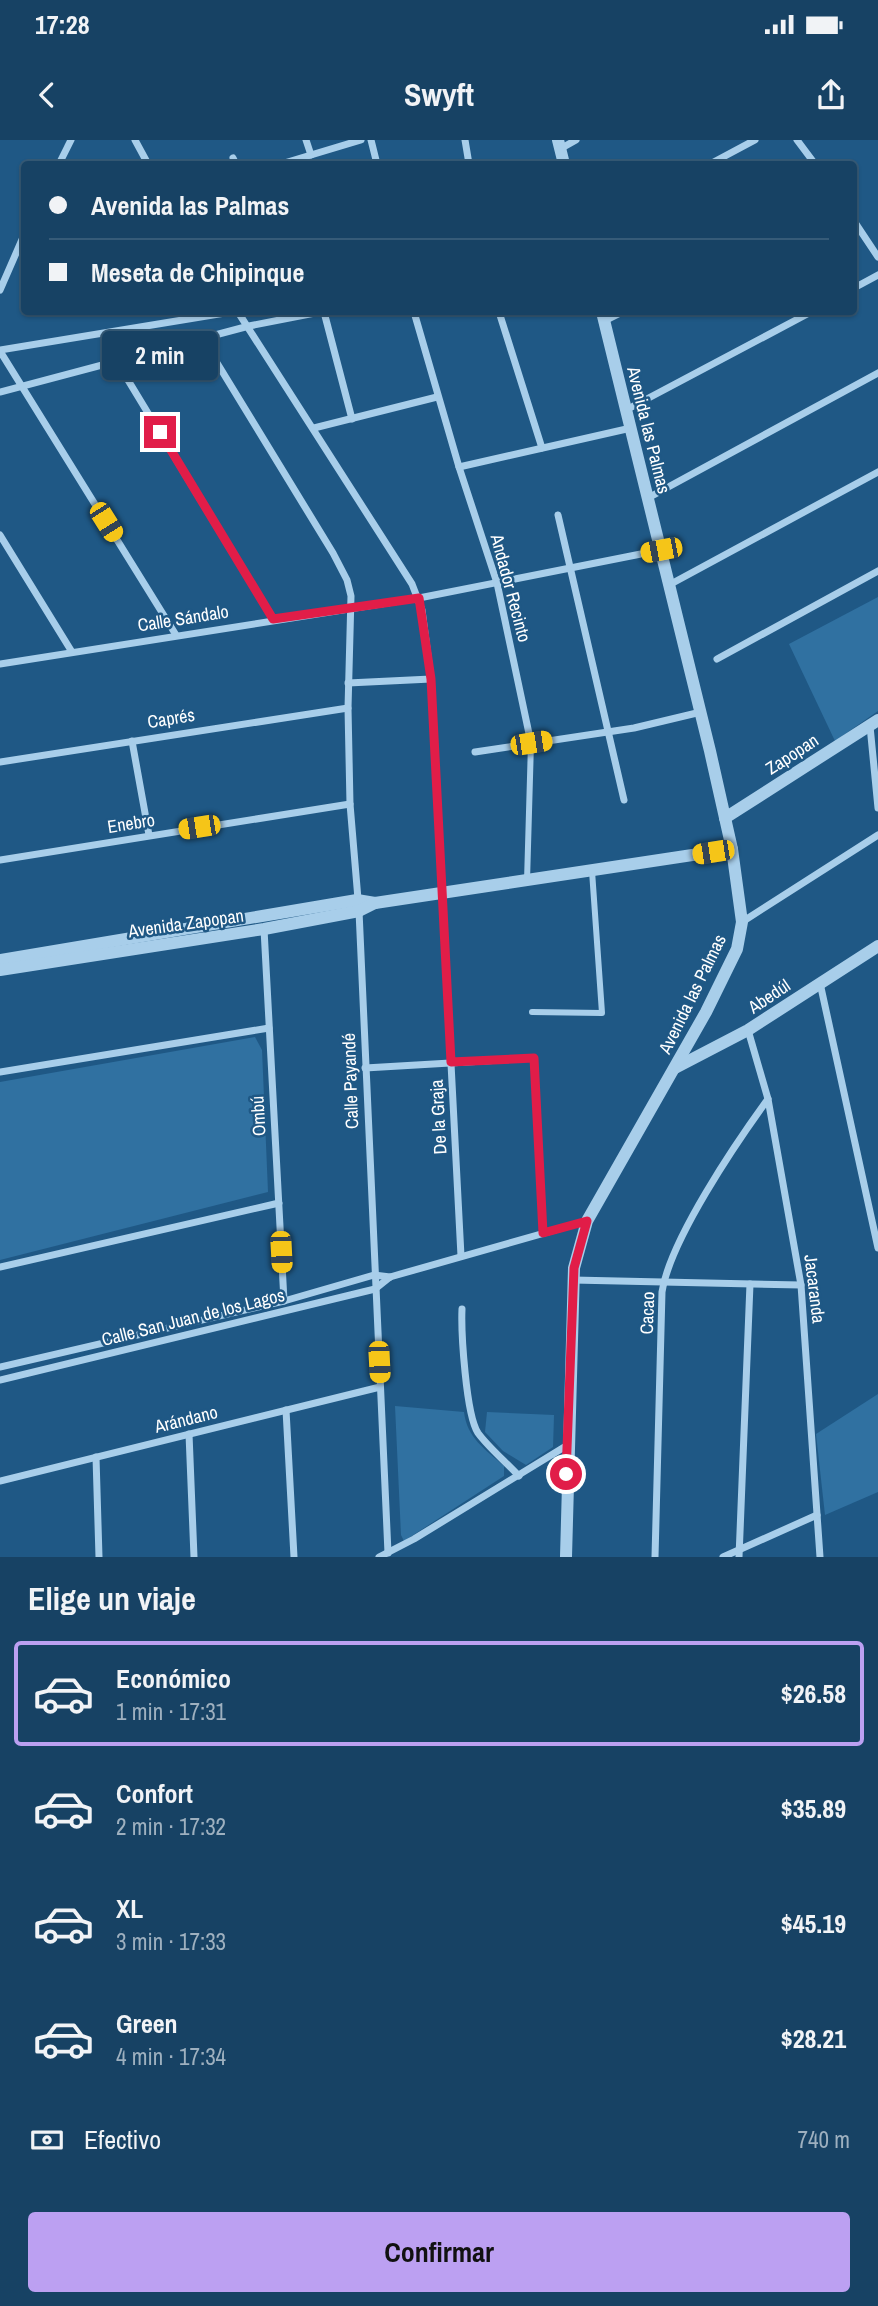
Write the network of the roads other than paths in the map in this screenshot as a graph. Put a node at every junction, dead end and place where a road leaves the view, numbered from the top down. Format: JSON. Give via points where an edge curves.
{"nodes":[{"id":1,"x":71,"y":140,"type":"edge"},
{"id":2,"x":135,"y":140,"type":"edge"},
{"id":3,"x":306,"y":140,"type":"edge"},
{"id":4,"x":361,"y":140,"type":"edge"},
{"id":5,"x":370,"y":140,"type":"edge"},
{"id":6,"x":465,"y":140,"type":"edge"},
{"id":7,"x":576,"y":140,"type":"edge"},
{"id":8,"x":755,"y":140,"type":"edge"},
{"id":9,"x":797,"y":140,"type":"edge"},
{"id":10,"x":559,"y":144,"type":"edge"},
{"id":11,"x":311,"y":155,"type":"junction"},
{"id":12,"x":60,"y":161,"type":"edge"},
{"id":13,"x":146,"y":161,"type":"edge"},
{"id":14,"x":291,"y":161,"type":"edge"},
{"id":15,"x":376,"y":161,"type":"edge"},
{"id":16,"x":468,"y":161,"type":"edge"},
{"id":17,"x":563,"y":161,"type":"edge"},
{"id":18,"x":716,"y":161,"type":"edge"},
{"id":19,"x":813,"y":161,"type":"edge"},
{"id":20,"x":857,"y":226,"type":"edge"},
{"id":21,"x":21,"y":247,"type":"edge"},
{"id":22,"x":878,"y":257,"type":"edge"},
{"id":23,"x":878,"y":275,"type":"edge"},
{"id":24,"x":857,"y":286,"type":"edge"},
{"id":25,"x":0,"y":290,"type":"edge"},
{"id":26,"x":213,"y":315,"type":"edge"},
{"id":27,"x":241,"y":315,"type":"edge"},
{"id":28,"x":306,"y":315,"type":"edge"},
{"id":29,"x":323,"y":315,"type":"edge"},
{"id":30,"x":415,"y":315,"type":"edge"},
{"id":31,"x":500,"y":315,"type":"edge"},
{"id":32,"x":805,"y":315,"type":"edge"},
{"id":33,"x":603,"y":316,"type":"edge"},
{"id":34,"x":249,"y":326,"type":"junction"},
{"id":35,"x":203,"y":340,"type":"junction"},
{"id":36,"x":0,"y":350,"type":"edge"},
{"id":37,"x":117,"y":362,"type":"junction"},
{"id":38,"x":878,"y":373,"type":"edge"},
{"id":39,"x":22,"y":387,"type":"junction"},
{"id":40,"x":0,"y":392,"type":"edge"},
{"id":41,"x":437,"y":397,"type":"junction"},
{"id":42,"x":626,"y":410,"type":"junction"},
{"id":43,"x":352,"y":419,"type":"junction"},
{"id":44,"x":314,"y":428,"type":"junction"},
{"id":45,"x":631,"y":428,"type":"junction"},
{"id":46,"x":542,"y":448,"type":"junction"},
{"id":47,"x":459,"y":467,"type":"junction"},
{"id":48,"x":878,"y":472,"type":"edge"},
{"id":49,"x":648,"y":498,"type":"junction"},
{"id":50,"x":558,"y":515,"type":"dead end"},
{"id":51,"x":0,"y":536,"type":"edge"},
{"id":52,"x":661,"y":550,"type":"junction"},
{"id":53,"x":571,"y":568,"type":"junction"},
{"id":54,"x":878,"y":571,"type":"edge"},
{"id":55,"x":497,"y":583,"type":"junction"},
{"id":56,"x":670,"y":584,"type":"junction"},
{"id":57,"x":419,"y":598,"type":"junction"},
{"id":58,"x":351,"y":608,"type":"junction"},
{"id":59,"x":273,"y":619,"type":"junction"},
{"id":60,"x":176,"y":635,"type":"junction"},
{"id":61,"x":72,"y":652,"type":"junction"},
{"id":62,"x":717,"y":659,"type":"dead end"},
{"id":63,"x":0,"y":664,"type":"edge"},
{"id":64,"x":431,"y":679,"type":"junction"},
{"id":65,"x":348,"y":683,"type":"junction"},
{"id":66,"x":348,"y":708,"type":"junction"},
{"id":67,"x":701,"y":712,"type":"junction"},
{"id":68,"x":874,"y":723,"type":"edge"},
{"id":69,"x":610,"y":731,"type":"junction"},
{"id":70,"x":132,"y":741,"type":"junction"},
{"id":71,"x":531,"y":743,"type":"junction"},
{"id":72,"x":475,"y":752,"type":"dead end"},
{"id":73,"x":0,"y":762,"type":"edge"},
{"id":74,"x":624,"y":800,"type":"dead end"},
{"id":75,"x":350,"y":804,"type":"junction"},
{"id":76,"x":878,"y":808,"type":"edge"},
{"id":77,"x":725,"y":818,"type":"junction"},
{"id":78,"x":149,"y":835,"type":"junction"},
{"id":79,"x":878,"y":835,"type":"edge"},
{"id":80,"x":732,"y":849,"type":"junction"},
{"id":81,"x":0,"y":860,"type":"edge"},
{"id":82,"x":592,"y":871,"type":"junction"},
{"id":83,"x":527,"y":881,"type":"junction"},
{"id":84,"x":443,"y":893,"type":"junction"},
{"id":85,"x":358,"y":906,"type":"junction"},
{"id":86,"x":742,"y":922,"type":"junction"},
{"id":87,"x":264,"y":929,"type":"junction"},
{"id":88,"x":878,"y":946,"type":"edge"},
{"id":89,"x":0,"y":960,"type":"edge"},
{"id":90,"x":0,"y":970,"type":"edge"},
{"id":91,"x":820,"y":983,"type":"junction"},
{"id":92,"x":532,"y":1012,"type":"dead end"},
{"id":93,"x":270,"y":1028,"type":"junction"},
{"id":94,"x":748,"y":1030,"type":"junction"},
{"id":95,"x":451,"y":1062,"type":"junction"},
{"id":96,"x":365,"y":1068,"type":"junction"},
{"id":97,"x":675,"y":1068,"type":"junction"},
{"id":98,"x":0,"y":1072,"type":"edge"},
{"id":99,"x":768,"y":1099,"type":"junction"},
{"id":100,"x":279,"y":1203,"type":"junction"},
{"id":101,"x":587,"y":1221,"type":"junction"},
{"id":102,"x":543,"y":1233,"type":"junction"},
{"id":103,"x":878,"y":1248,"type":"edge"},
{"id":104,"x":461,"y":1256,"type":"junction"},
{"id":105,"x":0,"y":1267,"type":"edge"},
{"id":106,"x":374,"y":1275,"type":"junction"},
{"id":107,"x":390,"y":1277,"type":"junction"},
{"id":108,"x":573,"y":1280,"type":"junction"},
{"id":109,"x":664,"y":1282,"type":"junction"},
{"id":110,"x":750,"y":1284,"type":"junction"},
{"id":111,"x":801,"y":1285,"type":"junction"},
{"id":112,"x":375,"y":1289,"type":"junction"},
{"id":113,"x":284,"y":1301,"type":"junction"},
{"id":114,"x":462,"y":1309,"type":"dead end"},
{"id":115,"x":0,"y":1367,"type":"edge"},
{"id":116,"x":0,"y":1380,"type":"edge"},
{"id":117,"x":380,"y":1387,"type":"junction"},
{"id":118,"x":286,"y":1410,"type":"junction"},
{"id":119,"x":189,"y":1434,"type":"junction"},
{"id":120,"x":566,"y":1446,"type":"junction"},
{"id":121,"x":96,"y":1457,"type":"junction"},
{"id":122,"x":519,"y":1476,"type":"junction"},
{"id":123,"x":0,"y":1481,"type":"edge"},
{"id":124,"x":817,"y":1515,"type":"junction"},
{"id":125,"x":388,"y":1553,"type":"junction"},
{"id":126,"x":739,"y":1553,"type":"edge"},
{"id":127,"x":99,"y":1557,"type":"edge"},
{"id":128,"x":194,"y":1557,"type":"edge"},
{"id":129,"x":294,"y":1557,"type":"edge"},
{"id":130,"x":379,"y":1557,"type":"edge"},
{"id":131,"x":566,"y":1557,"type":"edge"},
{"id":132,"x":655,"y":1557,"type":"edge"},
{"id":133,"x":723,"y":1557,"type":"edge"},
{"id":134,"x":820,"y":1557,"type":"edge"}],
"edges":[{"from":1,"to":12,"type":"street"},
{"from":2,"to":13,"type":"street"},
{"from":3,"to":11,"type":"street"},
{"from":4,"to":11,"type":"street"},
{"from":5,"to":15,"type":"street"},
{"from":6,"to":16,"type":"street"},
{"from":7,"to":10,"type":"street"},
{"from":8,"to":18,"type":"street"},
{"from":9,"to":19,"type":"street"},
{"from":10,"to":17,"type":"street"},
{"from":11,"to":14,"type":"street"},
{"from":20,"to":22,"type":"street"},
{"from":21,"to":25,"type":"street"},
{"from":23,"to":24,"type":"street"},
{"from":26,"to":36,"type":"street"},
{"from":27,"to":34,"type":"street"},
{"from":28,"to":34,"type":"street"},
{"from":29,"to":43,"type":"street"},
{"from":30,"to":41,"type":"street","name":"Andador Recinto"},
{"from":31,"to":46,"type":"street"},
{"from":32,"to":42,"type":"street"},
{"from":33,"to":42,"type":"street","name":"Avenida las Palmas"},
{"from":34,"to":35,"type":"street"},
{"from":34,"to":44,"type":"street"},
{"from":35,"to":37,"type":"street"},
{"from":35,"to":58,"type":"street","name":"Calle Payandé","via":[[341,566]]},
{"from":36,"to":39,"type":"street"},
{"from":37,"to":39,"type":"street"},
{"from":37,"to":59,"type":"street"},
{"from":38,"to":49,"type":"street"},
{"from":39,"to":40,"type":"street"},
{"from":39,"to":60,"type":"street"},
{"from":41,"to":43,"type":"street"},
{"from":41,"to":47,"type":"street","name":"Andador Recinto"},
{"from":42,"to":45,"type":"street","name":"Avenida las Palmas"},
{"from":43,"to":44,"type":"street"},
{"from":44,"to":57,"type":"street"},
{"from":45,"to":46,"type":"street"},
{"from":45,"to":49,"type":"street","name":"Avenida las Palmas"},
{"from":46,"to":47,"type":"street"},
{"from":47,"to":55,"type":"street","name":"Andador Recinto"},
{"from":48,"to":56,"type":"street"},
{"from":49,"to":52,"type":"street","name":"Avenida las Palmas"},
{"from":50,"to":53,"type":"street"},
{"from":51,"to":61,"type":"street"},
{"from":52,"to":53,"type":"street","name":"Calle Sándalo"},
{"from":52,"to":56,"type":"street","name":"Avenida las Palmas"},
{"from":53,"to":55,"type":"street","name":"Calle Sándalo"},
{"from":53,"to":69,"type":"street"},
{"from":54,"to":62,"type":"street"},
{"from":55,"to":57,"type":"street","name":"Calle Sándalo"},
{"from":55,"to":71,"type":"street","name":"Andador Recinto"},
{"from":56,"to":67,"type":"street","name":"Avenida las Palmas"},
{"from":57,"to":58,"type":"street","name":"Calle Sándalo"},
{"from":57,"to":64,"type":"street","name":"De la Graja"},
{"from":58,"to":59,"type":"street","name":"Calle Sándalo"},
{"from":58,"to":65,"type":"street","name":"Calle Payandé"},
{"from":59,"to":60,"type":"street","name":"Calle Sándalo"},
{"from":60,"to":61,"type":"street","name":"Calle Sándalo"},
{"from":61,"to":63,"type":"street","name":"Calle Sándalo"},
{"from":64,"to":65,"type":"street"},
{"from":64,"to":84,"type":"street","name":"De la Graja"},
{"from":65,"to":66,"type":"street","name":"Calle Payandé"},
{"from":66,"to":70,"type":"street","name":"Caprés"},
{"from":66,"to":75,"type":"street","name":"Calle Payandé"},
{"from":67,"to":69,"type":"street"},
{"from":67,"to":77,"type":"street","name":"Avenida las Palmas"},
{"from":68,"to":76,"type":"street"},
{"from":68,"to":77,"type":"street","name":"Zapopan"},
{"from":69,"to":71,"type":"street"},
{"from":69,"to":74,"type":"street"},
{"from":70,"to":73,"type":"street","name":"Caprés"},
{"from":70,"to":78,"type":"street"},
{"from":71,"to":72,"type":"street"},
{"from":71,"to":83,"type":"street","name":"Andador Recinto"},
{"from":75,"to":78,"type":"street","name":"Enebro"},
{"from":75,"to":85,"type":"street","name":"Calle Payandé"},
{"from":77,"to":80,"type":"street","name":"Avenida las Palmas"},
{"from":78,"to":81,"type":"street","name":"Enebro"},
{"from":79,"to":86,"type":"street"},
{"from":80,"to":82,"type":"street","name":"Avenida Zapopan"},
{"from":80,"to":86,"type":"street","name":"Avenida las Palmas"},
{"from":82,"to":83,"type":"street","name":"Avenida Zapopan"},
{"from":82,"to":92,"type":"street","via":[[602,1013]]},
{"from":83,"to":84,"type":"street","name":"Avenida Zapopan"},
{"from":84,"to":85,"type":"street","name":"Avenida Zapopan"},
{"from":84,"to":95,"type":"street","name":"De la Graja"},
{"from":85,"to":87,"type":"street","name":"Avenida Zapopan"},
{"from":85,"to":89,"type":"street","name":"Avenida Zapopan"},
{"from":85,"to":96,"type":"street","name":"Calle Payandé"},
{"from":86,"to":97,"type":"street","name":"Avenida las Palmas","via":[[737,949]]},
{"from":87,"to":90,"type":"street","name":"Avenida Zapopan"},
{"from":87,"to":93,"type":"street","name":"Ombú"},
{"from":88,"to":91,"type":"street","name":"Abedúl"},
{"from":91,"to":94,"type":"street","name":"Abedúl"},
{"from":91,"to":103,"type":"street"},
{"from":93,"to":98,"type":"street"},
{"from":93,"to":100,"type":"street","name":"Ombú"},
{"from":94,"to":97,"type":"street","name":"Abedúl"},
{"from":94,"to":99,"type":"street","name":"Jacaranda"},
{"from":95,"to":96,"type":"street"},
{"from":95,"to":102,"type":"street","via":[[534,1058]]},
{"from":95,"to":104,"type":"street","name":"De la Graja"},
{"from":96,"to":106,"type":"street","name":"Calle Payandé"},
{"from":97,"to":101,"type":"street","name":"Avenida las Palmas"},
{"from":99,"to":109,"type":"street","name":"Cacao","via":[[706,1196]]},
{"from":99,"to":111,"type":"street","name":"Jacaranda"},
{"from":100,"to":105,"type":"street"},
{"from":100,"to":113,"type":"street","name":"Ombú"},
{"from":101,"to":102,"type":"street","name":"Calle San Juan de los Lagos"},
{"from":101,"to":108,"type":"street","name":"Avenida las Palmas"},
{"from":102,"to":104,"type":"street","name":"Calle San Juan de los Lagos"},
{"from":104,"to":107,"type":"street","name":"Calle San Juan de los Lagos"},
{"from":106,"to":107,"type":"street","name":"Calle San Juan de los Lagos"},
{"from":106,"to":112,"type":"street","name":"Calle Payandé"},
{"from":106,"to":113,"type":"street","name":"Calle San Juan de los Lagos"},
{"from":107,"to":112,"type":"street","name":"Calle San Juan de los Lagos"},
{"from":108,"to":109,"type":"street"},
{"from":108,"to":120,"type":"street","name":"Avenida las Palmas"},
{"from":109,"to":110,"type":"street"},
{"from":109,"to":132,"type":"street","name":"Cacao"},
{"from":110,"to":111,"type":"street"},
{"from":110,"to":126,"type":"street"},
{"from":111,"to":124,"type":"street","name":"Jacaranda"},
{"from":112,"to":116,"type":"street","name":"Calle San Juan de los Lagos"},
{"from":112,"to":117,"type":"street","name":"Calle Payandé"},
{"from":113,"to":115,"type":"street","name":"Calle San Juan de los Lagos"},
{"from":114,"to":122,"type":"street","via":[[470,1415],[477,1432]]},
{"from":117,"to":118,"type":"street","name":"Arándano"},
{"from":117,"to":125,"type":"street","name":"Calle Payandé"},
{"from":118,"to":119,"type":"street","name":"Arándano"},
{"from":118,"to":129,"type":"street"},
{"from":119,"to":121,"type":"street","name":"Arándano"},
{"from":119,"to":128,"type":"street"},
{"from":120,"to":122,"type":"street"},
{"from":120,"to":131,"type":"street","name":"Avenida las Palmas"},
{"from":121,"to":123,"type":"street","name":"Arándano"},
{"from":121,"to":127,"type":"street"},
{"from":122,"to":125,"type":"street"},
{"from":124,"to":126,"type":"street"},
{"from":124,"to":134,"type":"street","name":"Jacaranda"},
{"from":125,"to":130,"type":"street"},
{"from":126,"to":133,"type":"street"}]}
